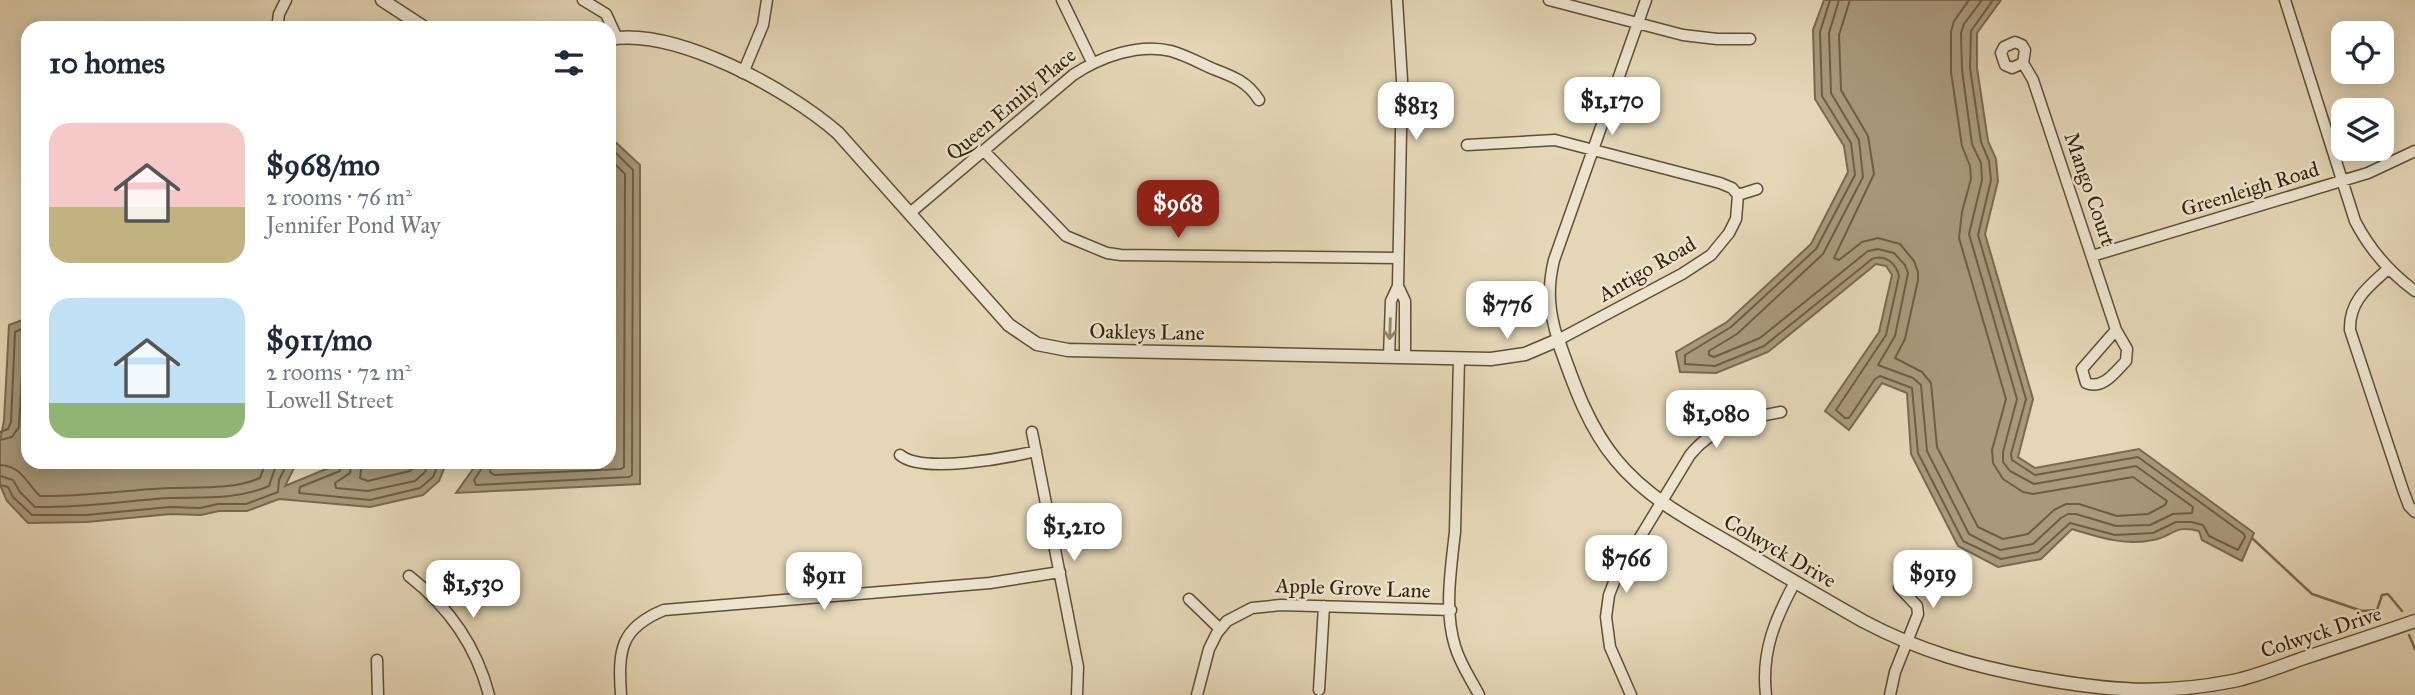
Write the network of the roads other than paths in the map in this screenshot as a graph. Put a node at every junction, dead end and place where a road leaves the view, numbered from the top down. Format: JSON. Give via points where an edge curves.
{"nodes":[{"id":1,"x":286,"y":0,"type":"edge"},
{"id":2,"x":382,"y":0,"type":"edge"},
{"id":3,"x":583,"y":0,"type":"edge"},
{"id":4,"x":767,"y":0,"type":"edge"},
{"id":5,"x":1062,"y":0,"type":"edge"},
{"id":6,"x":1397,"y":0,"type":"edge"},
{"id":7,"x":1549,"y":0,"type":"edge"},
{"id":8,"x":1646,"y":0,"type":"edge"},
{"id":9,"x":2285,"y":0,"type":"edge"},
{"id":10,"x":278,"y":21,"type":"edge"},
{"id":11,"x":414,"y":21,"type":"edge"},
{"id":12,"x":608,"y":21,"type":"edge"},
{"id":13,"x":1637,"y":24,"type":"junction"},
{"id":14,"x":616,"y":39,"type":"edge"},
{"id":15,"x":1750,"y":39,"type":"dead end"},
{"id":16,"x":1092,"y":62,"type":"junction"},
{"id":17,"x":2023,"y":63,"type":"dead end"},
{"id":18,"x":743,"y":73,"type":"junction"},
{"id":19,"x":1259,"y":100,"type":"dead end"},
{"id":20,"x":1467,"y":145,"type":"dead end"},
{"id":21,"x":1593,"y":148,"type":"junction"},
{"id":22,"x":2415,"y":151,"type":"edge"},
{"id":23,"x":984,"y":152,"type":"junction"},
{"id":24,"x":2342,"y":181,"type":"junction"},
{"id":25,"x":1758,"y":189,"type":"dead end"},
{"id":26,"x":1738,"y":195,"type":"junction"},
{"id":27,"x":910,"y":214,"type":"junction"},
{"id":28,"x":2092,"y":256,"type":"junction"},
{"id":29,"x":1398,"y":258,"type":"junction"},
{"id":30,"x":2388,"y":269,"type":"junction"},
{"id":31,"x":1398,"y":286,"type":"junction"},
{"id":32,"x":2415,"y":291,"type":"edge"},
{"id":33,"x":2116,"y":330,"type":"junction"},
{"id":34,"x":1558,"y":340,"type":"junction"},
{"id":35,"x":1390,"y":356,"type":"junction"},
{"id":36,"x":1405,"y":357,"type":"junction"},
{"id":37,"x":1459,"y":358,"type":"junction"},
{"id":38,"x":1781,"y":412,"type":"dead end"},
{"id":39,"x":1032,"y":432,"type":"dead end"},
{"id":40,"x":1036,"y":451,"type":"junction"},
{"id":41,"x":900,"y":455,"type":"dead end"},
{"id":42,"x":1663,"y":502,"type":"junction"},
{"id":43,"x":2415,"y":512,"type":"edge"},
{"id":44,"x":1060,"y":572,"type":"junction"},
{"id":45,"x":409,"y":576,"type":"dead end"},
{"id":46,"x":1795,"y":582,"type":"junction"},
{"id":47,"x":1899,"y":587,"type":"dead end"},
{"id":48,"x":1189,"y":599,"type":"dead end"},
{"id":49,"x":1324,"y":606,"type":"junction"},
{"id":50,"x":1451,"y":610,"type":"junction"},
{"id":51,"x":2415,"y":621,"type":"edge"},
{"id":52,"x":1220,"y":629,"type":"junction"},
{"id":53,"x":1907,"y":643,"type":"junction"},
{"id":54,"x":377,"y":660,"type":"dead end"},
{"id":55,"x":1319,"y":690,"type":"dead end"},
{"id":56,"x":379,"y":695,"type":"edge"},
{"id":57,"x":489,"y":695,"type":"edge"},
{"id":58,"x":621,"y":695,"type":"edge"},
{"id":59,"x":1077,"y":695,"type":"edge"},
{"id":60,"x":1197,"y":695,"type":"edge"},
{"id":61,"x":1479,"y":695,"type":"edge"},
{"id":62,"x":1631,"y":695,"type":"edge"},
{"id":63,"x":1766,"y":695,"type":"edge"},
{"id":64,"x":1890,"y":695,"type":"edge"}],
"edges":[{"from":1,"to":10,"type":"street"},
{"from":2,"to":11,"type":"street"},
{"from":3,"to":12,"type":"street","via":[[606,14]]},
{"from":4,"to":18,"type":"street","via":[[763,25]]},
{"from":5,"to":16,"type":"street"},
{"from":6,"to":29,"type":"street","via":[[1402,80]]},
{"from":7,"to":13,"type":"street"},
{"from":8,"to":13,"type":"street","name":"Colwyck Drive"},
{"from":9,"to":24,"type":"street"},
{"from":13,"to":15,"type":"street","via":[[1699,37]]},
{"from":13,"to":21,"type":"street","name":"Colwyck Drive"},
{"from":14,"to":18,"type":"street","name":"Oakleys Lane","via":[[645,38],[672,44]]},
{"from":16,"to":19,"type":"street","name":"Queen Emily Place","via":[[1128,52],[1170,51],[1244,81]]},
{"from":16,"to":23,"type":"street","name":"Queen Emily Place"},
{"from":17,"to":28,"type":"street","name":"Mango Court","via":[[2033,80]]},
{"from":18,"to":27,"type":"street","name":"Oakleys Lane","via":[[796,100],[823,120]]},
{"from":20,"to":21,"type":"street","via":[[1555,139]]},
{"from":21,"to":26,"type":"street","via":[[1720,183]]},
{"from":21,"to":34,"type":"street","name":"Colwyck Drive","via":[[1550,277],[1550,315]]},
{"from":22,"to":24,"type":"street","name":"Greenleigh Road"},
{"from":23,"to":27,"type":"street","name":"Queen Emily Place"},
{"from":23,"to":29,"type":"street","via":[[1066,236],[1107,253]]},
{"from":24,"to":28,"type":"street","name":"Greenleigh Road"},
{"from":24,"to":30,"type":"street","via":[[2362,234]]},
{"from":25,"to":26,"type":"street"},
{"from":26,"to":34,"type":"street","name":"Antigo Road","via":[[1736,219],[1711,255]]},
{"from":27,"to":35,"type":"street","name":"Oakleys Lane","via":[[1009,325],[1028,340],[1049,348]]},
{"from":28,"to":33,"type":"street","name":"Mango Court"},
{"from":29,"to":31,"type":"street"},
{"from":30,"to":32,"type":"street"},
{"from":30,"to":43,"type":"street","via":[[2358,298],[2350,330],[2403,490]]},
{"from":31,"to":35,"type":"street","one_way":true,"via":[[1391,301]]},
{"from":31,"to":36,"type":"street","via":[[1405,301]]},
{"from":33,"to":33,"type":"street","name":"Mango Court","via":[[2082,369],[2086,383],[2092,386],[2101,384],[2126,361],[2127,349]]},
{"from":34,"to":37,"type":"street","name":"Antigo Road","via":[[1512,357]]},
{"from":34,"to":42,"type":"street","name":"Colwyck Drive","via":[[1595,430],[1626,472]]},
{"from":35,"to":36,"type":"street","name":"Oakleys Lane"},
{"from":36,"to":37,"type":"street","name":"Oakleys Lane"},
{"from":37,"to":50,"type":"street"},
{"from":38,"to":42,"type":"street","via":[[1726,428],[1701,441]]},
{"from":39,"to":40,"type":"street"},
{"from":40,"to":41,"type":"street","via":[[933,464],[907,461]]},
{"from":40,"to":44,"type":"street"},
{"from":42,"to":46,"type":"street","name":"Colwyck Drive"},
{"from":42,"to":62,"type":"street","via":[[1616,577],[1607,608],[1610,647]]},
{"from":44,"to":58,"type":"street","via":[[990,583],[664,610],[631,629],[620,659]]},
{"from":44,"to":59,"type":"street","via":[[1078,667]]},
{"from":45,"to":57,"type":"street","via":[[439,602],[463,633]]},
{"from":46,"to":53,"type":"street","name":"Colwyck Drive"},
{"from":46,"to":63,"type":"street","via":[[1767,648]]},
{"from":47,"to":53,"type":"street","via":[[1917,606]]},
{"from":48,"to":52,"type":"street"},
{"from":49,"to":50,"type":"street","name":"Apple Grove Lane"},
{"from":49,"to":52,"type":"street","name":"Apple Grove Lane","via":[[1263,605],[1237,614]]},
{"from":49,"to":55,"type":"street"},
{"from":50,"to":61,"type":"street","via":[[1455,646]]},
{"from":51,"to":53,"type":"street","name":"Colwyck Drive","via":[[2233,681],[2161,691],[2105,689],[2008,673],[1945,658]]},
{"from":52,"to":60,"type":"street","via":[[1209,649]]},
{"from":53,"to":64,"type":"street"},
{"from":54,"to":56,"type":"street"}]}
